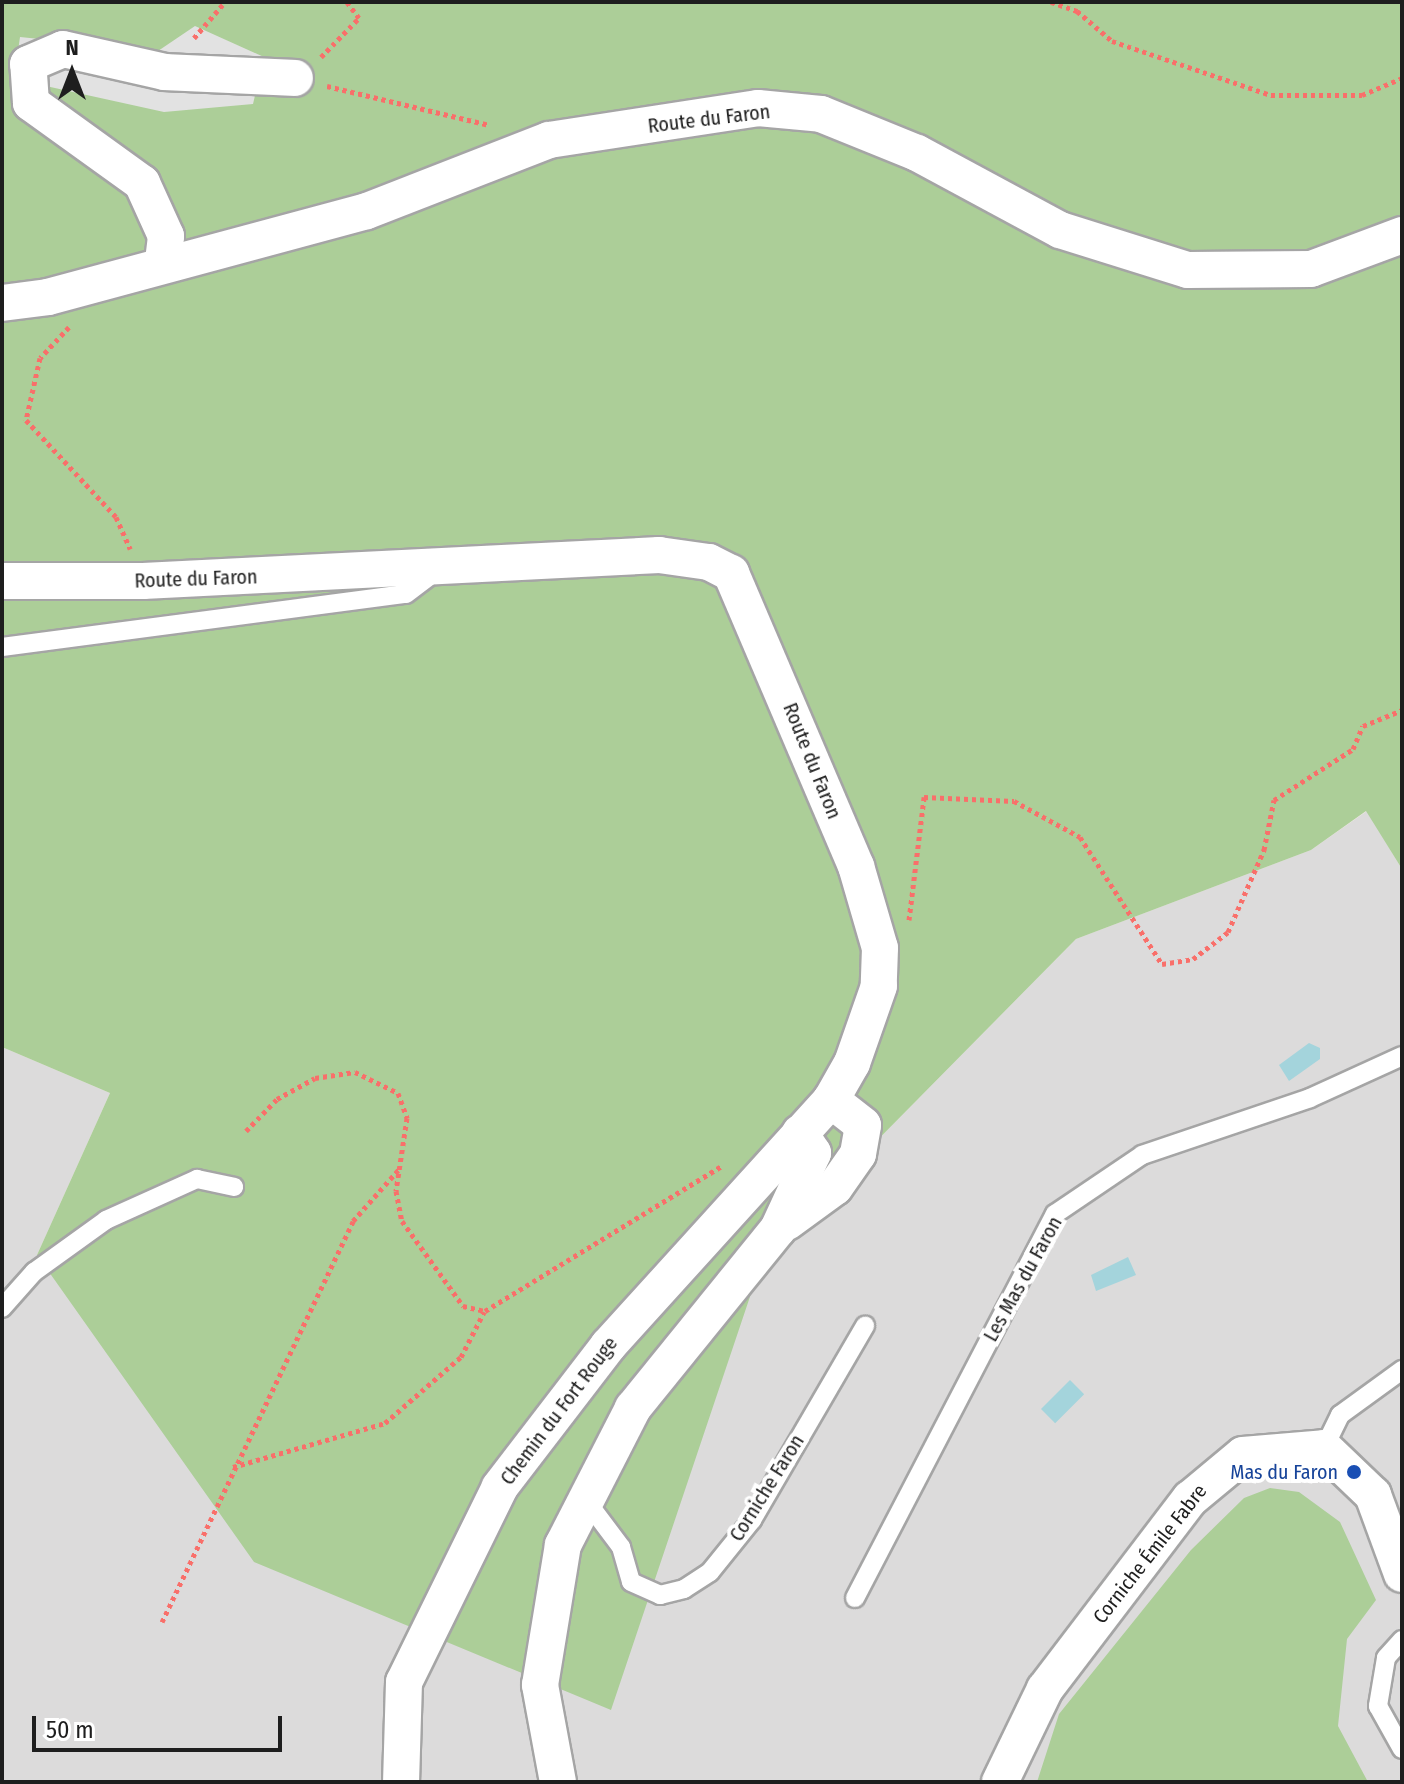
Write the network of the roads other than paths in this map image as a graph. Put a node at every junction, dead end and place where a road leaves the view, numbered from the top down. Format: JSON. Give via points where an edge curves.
{"nodes":[{"id":1,"x":295,"y":78,"type":"road end"},
{"id":2,"x":1402,"y":235,"type":"edge"},
{"id":3,"x":163,"y":261,"type":"junction"},
{"id":4,"x":2,"y":303,"type":"edge"},
{"id":5,"x":439,"y":569,"type":"junction"},
{"id":6,"x":2,"y":581,"type":"edge"},
{"id":7,"x":2,"y":647,"type":"edge"},
{"id":8,"x":1402,"y":1056,"type":"edge"},
{"id":9,"x":831,"y":1100,"type":"junction"},
{"id":10,"x":800,"y":1133,"type":"junction"},
{"id":11,"x":234,"y":1187,"type":"dead end"},
{"id":12,"x":778,"y":1229,"type":"junction"},
{"id":13,"x":2,"y":1308,"type":"edge"},
{"id":14,"x":865,"y":1326,"type":"dead end"},
{"id":15,"x":1402,"y":1370,"type":"edge"},
{"id":16,"x":1324,"y":1448,"type":"junction"},
{"id":17,"x":585,"y":1499,"type":"junction"},
{"id":18,"x":1402,"y":1574,"type":"edge"},
{"id":19,"x":855,"y":1598,"type":"dead end"},
{"id":20,"x":1402,"y":1640,"type":"edge"},
{"id":21,"x":1402,"y":1749,"type":"edge"},
{"id":22,"x":401,"y":1782,"type":"edge"},
{"id":23,"x":558,"y":1782,"type":"edge"},
{"id":24,"x":1000,"y":1782,"type":"edge"}],
"edges":[{"from":1,"to":3,"type":"street","via":[[165,72],[63,49],[28,64],[31,103],[142,183],[166,236]]},
{"from":2,"to":3,"type":"street","name":"Route du Faron","via":[[1311,269],[1188,270],[1060,230],[917,153],[821,114],[758,108],[549,140],[367,211]]},
{"from":3,"to":4,"type":"street","name":"Route du Faron","via":[[48,297]]},
{"from":5,"to":6,"type":"street","name":"Route du Faron"},
{"from":5,"to":7,"type":"lane","via":[[406,594]]},
{"from":5,"to":9,"type":"street","name":"Route du Faron","via":[[659,555],[731,573],[856,866],[880,948],[868,1021]]},
{"from":8,"to":19,"type":"lane","name":"Les Mas du Faron","via":[[1310,1098],[1142,1155],[1055,1214]]},
{"from":9,"to":10,"type":"street","name":"Chemin du Fort Rouge"},
{"from":9,"to":12,"type":"street","via":[[863,1125],[858,1154],[835,1187]]},
{"from":10,"to":12,"type":"street","via":[[813,1153]]},
{"from":10,"to":22,"type":"street","name":"Chemin du Fort Rouge","via":[[608,1346],[500,1487],[404,1682]]},
{"from":11,"to":13,"type":"lane","via":[[197,1179],[106,1220],[34,1272]]},
{"from":12,"to":17,"type":"street","via":[[633,1408]]},
{"from":14,"to":17,"type":"lane","name":"Corniche Faron","via":[[752,1520],[710,1572],[684,1589],[660,1595],[631,1582],[621,1547]]},
{"from":15,"to":16,"type":"lane","via":[[1340,1415]]},
{"from":16,"to":18,"type":"street","via":[[1373,1495]]},
{"from":16,"to":24,"type":"street","name":"Corniche Émile Fabre","via":[[1243,1455],[1190,1499],[1045,1689]]},
{"from":17,"to":23,"type":"street","via":[[563,1545],[544,1622],[540,1685]]},
{"from":20,"to":21,"type":"lane","via":[[1386,1658],[1378,1706]]}]}
